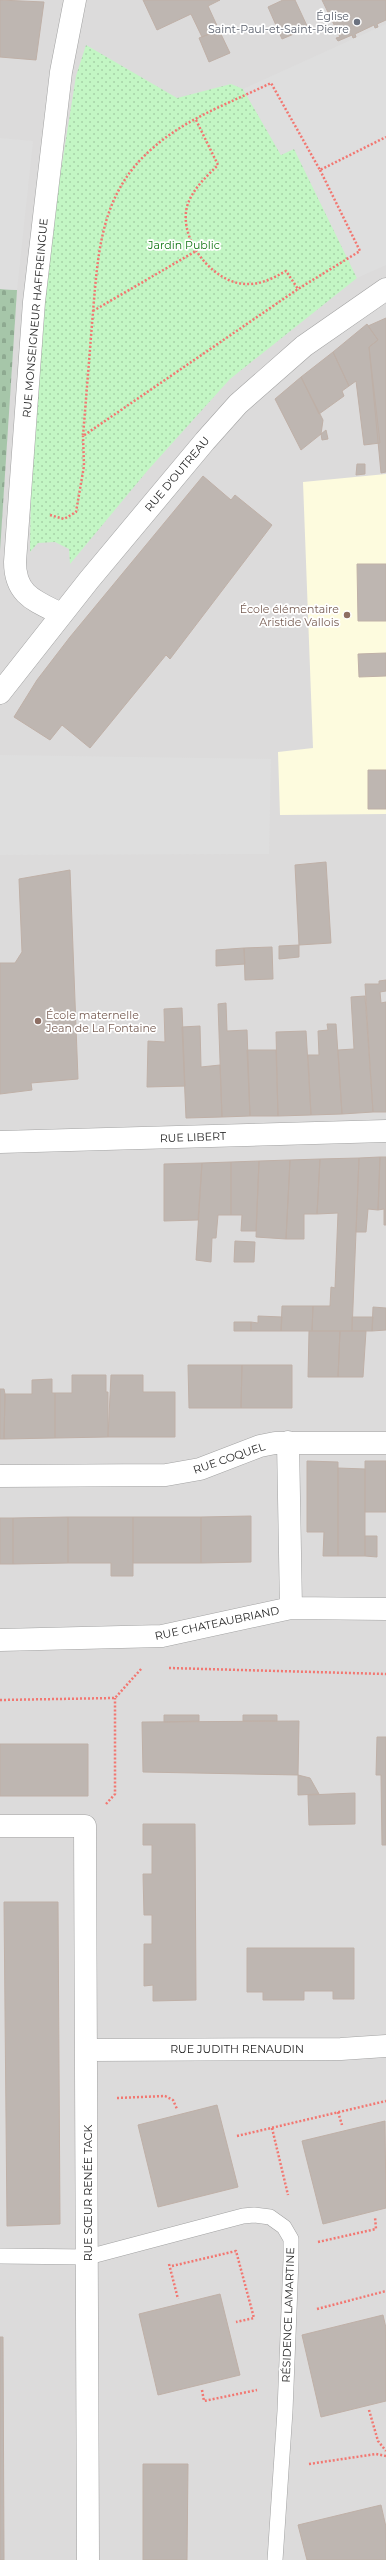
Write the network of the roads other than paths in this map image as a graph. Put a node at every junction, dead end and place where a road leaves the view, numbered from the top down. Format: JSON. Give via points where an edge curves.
{"nodes":[{"id":1,"x":75,"y":0,"type":"edge"},
{"id":2,"x":386,"y":289,"type":"edge"},
{"id":3,"x":61,"y":614,"type":"junction"},
{"id":4,"x":0,"y":693,"type":"edge"},
{"id":5,"x":386,"y":1131,"type":"edge"},
{"id":6,"x":0,"y":1142,"type":"edge"},
{"id":7,"x":288,"y":1442,"type":"junction"},
{"id":8,"x":386,"y":1444,"type":"edge"},
{"id":9,"x":0,"y":1476,"type":"edge"},
{"id":10,"x":291,"y":1608,"type":"junction"},
{"id":11,"x":386,"y":1609,"type":"edge"},
{"id":12,"x":0,"y":1640,"type":"edge"},
{"id":13,"x":0,"y":1826,"type":"edge"},
{"id":14,"x":386,"y":2046,"type":"edge"},
{"id":15,"x":88,"y":2050,"type":"junction"},
{"id":16,"x":0,"y":2256,"type":"edge"},
{"id":17,"x":88,"y":2257,"type":"junction"},
{"id":18,"x":88,"y":2560,"type":"edge"},
{"id":19,"x":274,"y":2560,"type":"edge"}],
"edges":[{"from":1,"to":3,"type":"street","name":"RUE MONSEIGNEUR HAFFREINGUE","via":[[61,72],[34,302],[14,562],[14,575],[24,593]]},
{"from":2,"to":3,"type":"street","name":"RUE D'OUTREAU","via":[[304,346],[238,404]]},
{"from":3,"to":4,"type":"street","name":"RUE D'OUTREAU"},
{"from":5,"to":6,"type":"street","name":"RUE LIBERT"},
{"from":7,"to":8,"type":"street","name":"RUE COQUEL"},
{"from":7,"to":9,"type":"street","name":"RUE COQUEL","via":[[260,1446],[200,1469],[171,1474]]},
{"from":7,"to":10,"type":"street"},
{"from":10,"to":11,"type":"street","name":"RUE CHATEAUBRIAND"},
{"from":10,"to":12,"type":"street","name":"RUE CHATEAUBRIAND","via":[[162,1636]]},
{"from":13,"to":15,"type":"street","name":"RUE SŒUR RENÉE TACK","via":[[85,1826]]},
{"from":14,"to":15,"type":"street","name":"RUE JUDITH RENAUDIN","via":[[342,2049]]},
{"from":15,"to":17,"type":"street","name":"RUE SŒUR RENÉE TACK"},
{"from":16,"to":17,"type":"lane","name":"RÉSIDENCE LAMARTINE"},
{"from":17,"to":18,"type":"street","name":"RUE SŒUR RENÉE TACK"},
{"from":17,"to":19,"type":"lane","name":"RÉSIDENCE LAMARTINE","via":[[243,2216],[254,2215],[279,2222],[288,2233],[291,2249],[286,2383]]}]}
